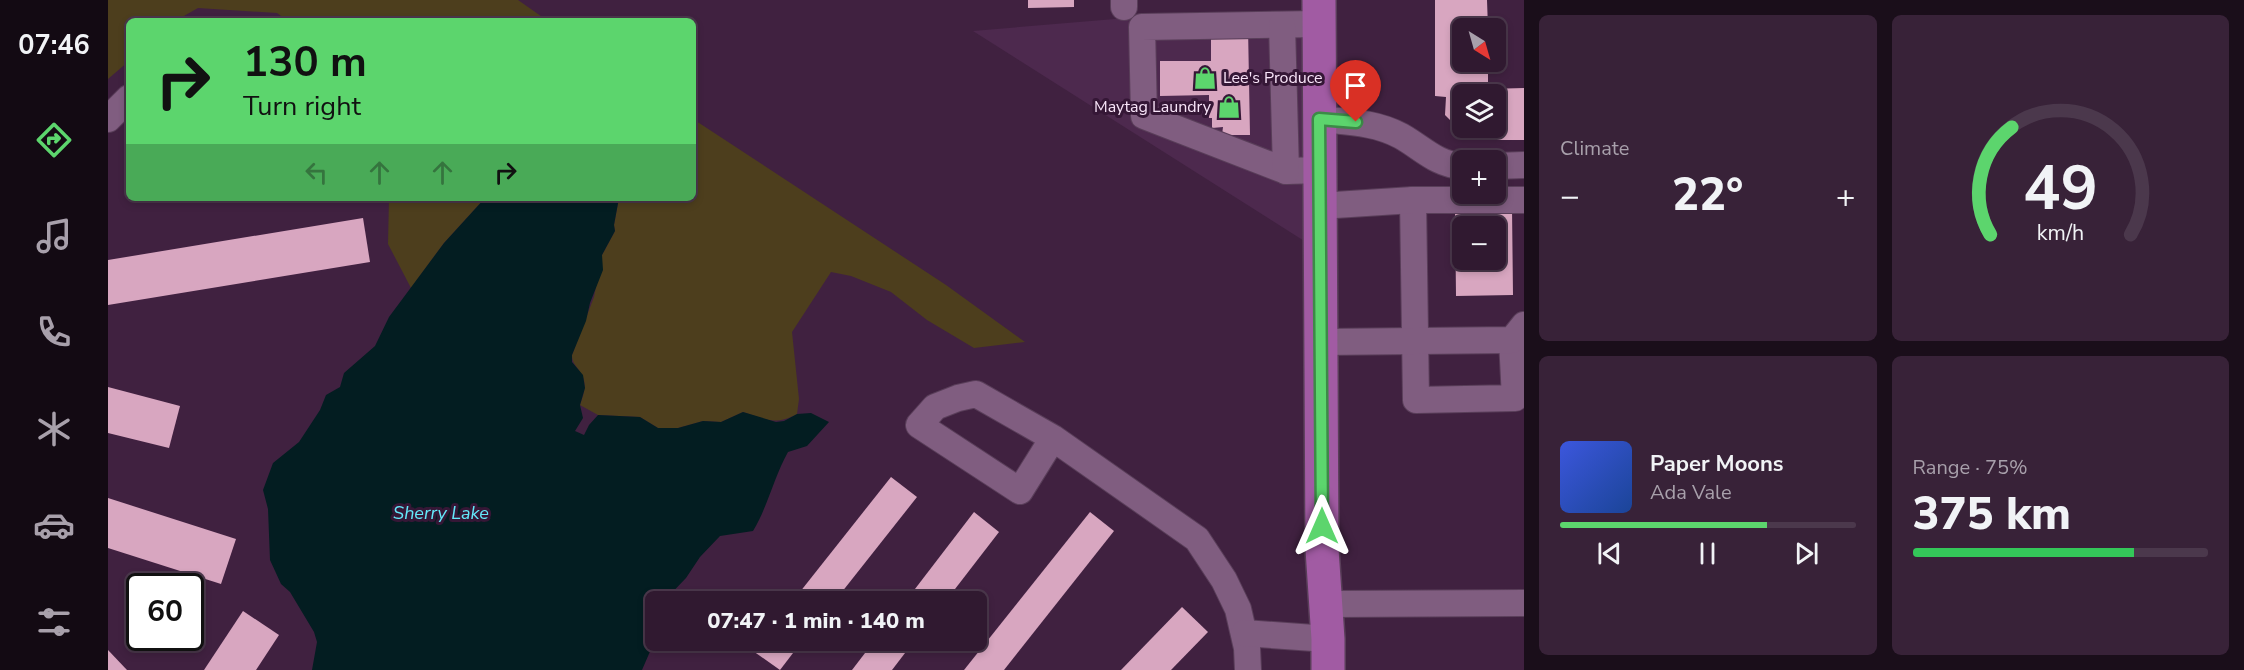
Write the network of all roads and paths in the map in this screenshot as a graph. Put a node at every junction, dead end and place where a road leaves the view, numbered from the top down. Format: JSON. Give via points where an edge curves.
{"nodes":[{"id":1,"x":1319,"y":12,"type":"edge"},
{"id":2,"x":1281,"y":25,"type":"junction"},
{"id":3,"x":126,"y":101,"type":"edge"},
{"id":4,"x":108,"y":119,"type":"edge"},
{"id":5,"x":1319,"y":119,"type":"junction"},
{"id":6,"x":1452,"y":164,"type":"edge"},
{"id":7,"x":1524,"y":165,"type":"edge"},
{"id":8,"x":1506,"y":166,"type":"edge"},
{"id":9,"x":1320,"y":170,"type":"junction"},
{"id":10,"x":1286,"y":171,"type":"junction"},
{"id":11,"x":1413,"y":200,"type":"junction"},
{"id":12,"x":1524,"y":200,"type":"edge"},
{"id":13,"x":1319,"y":206,"type":"junction"},
{"id":14,"x":1518,"y":333,"type":"edge"},
{"id":15,"x":1415,"y":341,"type":"junction"},
{"id":16,"x":1321,"y":342,"type":"junction"},
{"id":17,"x":1053,"y":438,"type":"junction"},
{"id":18,"x":1524,"y":603,"type":"edge"},
{"id":19,"x":1326,"y":604,"type":"junction"},
{"id":20,"x":1244,"y":633,"type":"junction"},
{"id":21,"x":1328,"y":655,"type":"edge"},
{"id":22,"x":1248,"y":670,"type":"edge"}],
"edges":[{"from":1,"to":2,"type":"lane"},
{"from":1,"to":5,"type":"main road"},
{"from":2,"to":10,"type":"lane"},
{"from":2,"to":10,"type":"lane","via":[[1142,27],[1144,116]]},
{"from":3,"to":4,"type":"lane"},
{"from":5,"to":6,"type":"lane","via":[[1374,124],[1401,136],[1428,155]]},
{"from":5,"to":9,"type":"main road"},
{"from":7,"to":8,"type":"lane"},
{"from":9,"to":10,"type":"lane"},
{"from":9,"to":13,"type":"main road"},
{"from":11,"to":12,"type":"lane"},
{"from":11,"to":13,"type":"lane"},
{"from":11,"to":15,"type":"lane"},
{"from":13,"to":16,"type":"main road"},
{"from":14,"to":15,"type":"lane"},
{"from":14,"to":15,"type":"lane","via":[[1515,398],[1416,400]]},
{"from":15,"to":16,"type":"lane"},
{"from":16,"to":19,"type":"main road"},
{"from":17,"to":17,"type":"lane","via":[[976,394],[935,407],[919,425],[1020,491]]},
{"from":17,"to":20,"type":"lane","via":[[1197,539],[1229,590]]},
{"from":18,"to":19,"type":"lane"},
{"from":19,"to":21,"type":"main road"},
{"from":20,"to":21,"type":"lane"},
{"from":20,"to":22,"type":"lane"}]}
